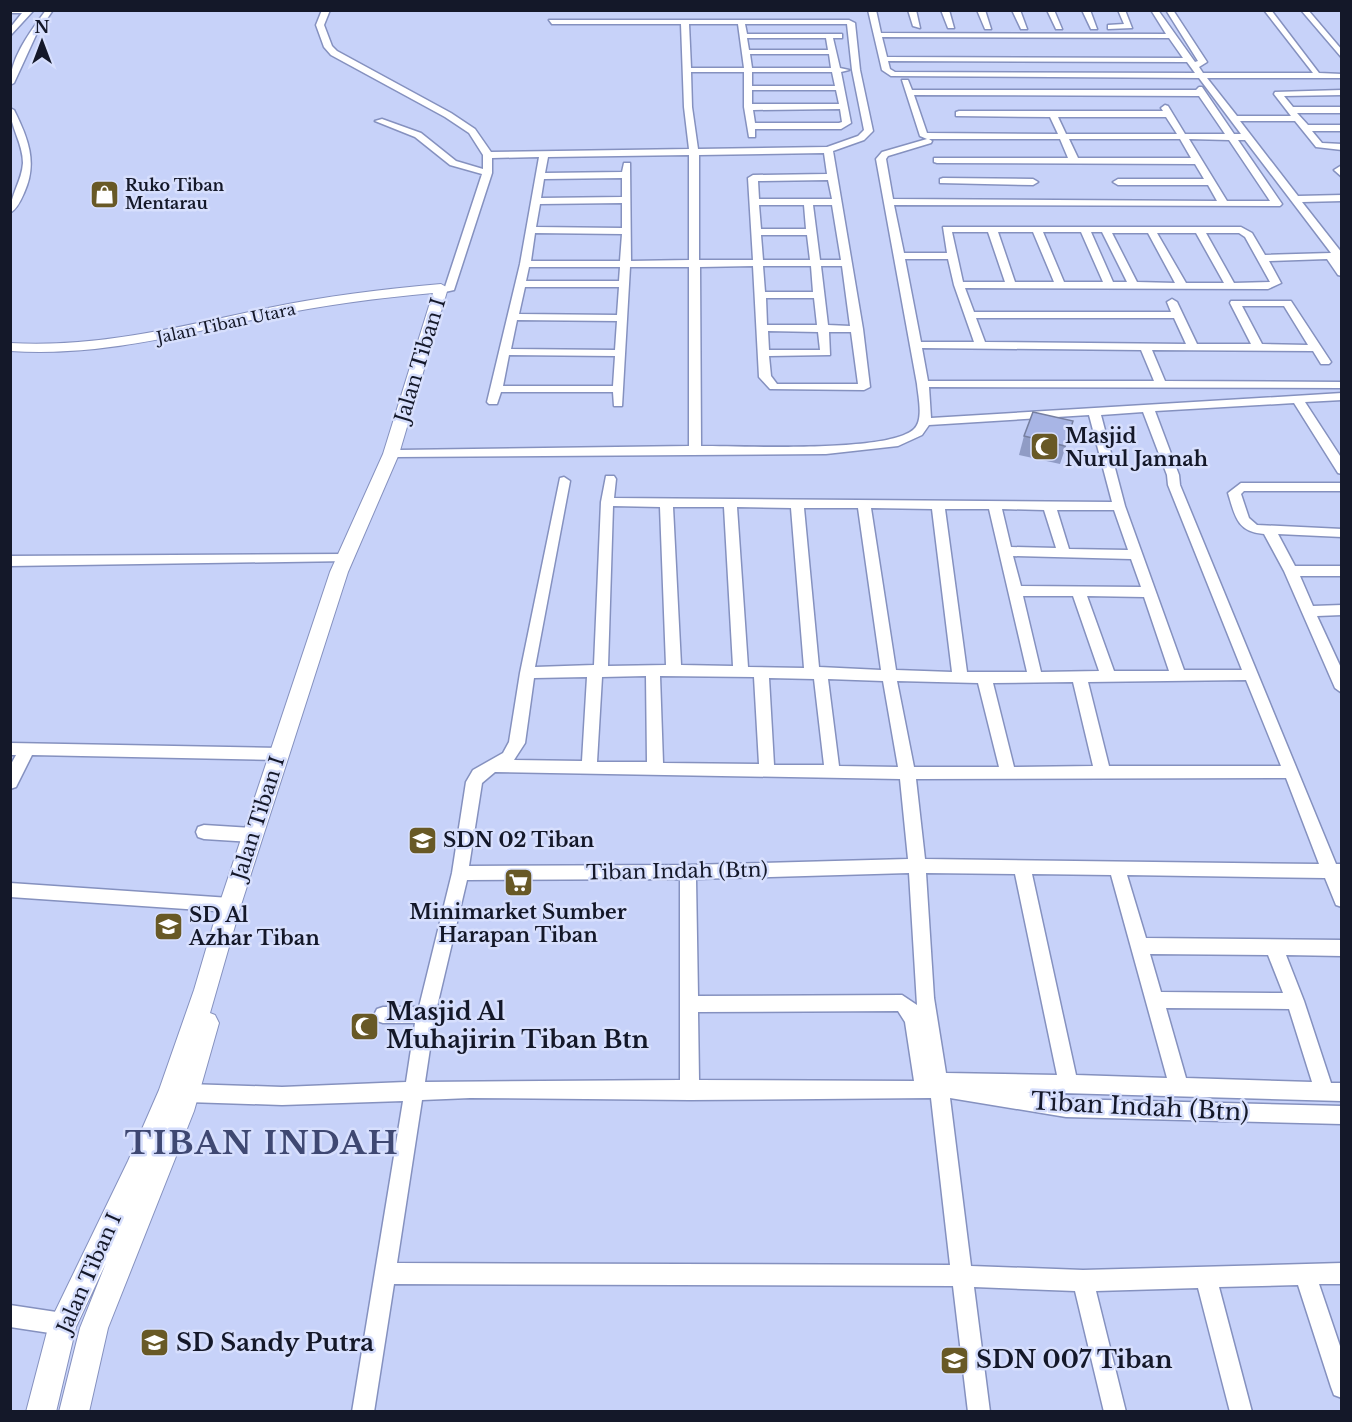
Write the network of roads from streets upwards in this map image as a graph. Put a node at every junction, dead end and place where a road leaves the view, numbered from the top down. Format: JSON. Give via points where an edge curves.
{"nodes":[{"id":1,"x":50,"y":10,"type":"edge"},
{"id":2,"x":326,"y":10,"type":"edge"},
{"id":3,"x":872,"y":10,"type":"edge"},
{"id":4,"x":912,"y":10,"type":"edge"},
{"id":5,"x":945,"y":10,"type":"edge"},
{"id":6,"x":981,"y":10,"type":"edge"},
{"id":7,"x":1016,"y":10,"type":"edge"},
{"id":8,"x":1050,"y":10,"type":"edge"},
{"id":9,"x":1086,"y":10,"type":"edge"},
{"id":10,"x":1120,"y":10,"type":"edge"},
{"id":11,"x":1154,"y":10,"type":"edge"},
{"id":12,"x":1168,"y":10,"type":"edge"},
{"id":13,"x":1267,"y":10,"type":"edge"},
{"id":14,"x":1304,"y":10,"type":"edge"},
{"id":15,"x":10,"y":11,"type":"edge"},
{"id":16,"x":29,"y":11,"type":"edge"},
{"id":17,"x":552,"y":22,"type":"dead end"},
{"id":18,"x":685,"y":22,"type":"junction"},
{"id":19,"x":741,"y":22,"type":"junction"},
{"id":20,"x":917,"y":26,"type":"junction"},
{"id":21,"x":988,"y":27,"type":"junction"},
{"id":22,"x":1024,"y":27,"type":"junction"},
{"id":23,"x":1059,"y":27,"type":"junction"},
{"id":24,"x":1094,"y":27,"type":"junction"},
{"id":25,"x":877,"y":30,"type":"junction"},
{"id":26,"x":11,"y":33,"type":"edge"},
{"id":27,"x":743,"y":36,"type":"junction"},
{"id":28,"x":829,"y":36,"type":"junction"},
{"id":29,"x":852,"y":36,"type":"junction"},
{"id":30,"x":1122,"y":36,"type":"junction"},
{"id":31,"x":1171,"y":36,"type":"junction"},
{"id":32,"x":952,"y":43,"type":"junction"},
{"id":33,"x":1128,"y":44,"type":"dead end"},
{"id":34,"x":917,"y":47,"type":"junction"},
{"id":35,"x":1021,"y":48,"type":"junction"},
{"id":36,"x":1056,"y":48,"type":"junction"},
{"id":37,"x":1092,"y":48,"type":"junction"},
{"id":38,"x":987,"y":50,"type":"junction"},
{"id":39,"x":745,"y":52,"type":"junction"},
{"id":40,"x":833,"y":52,"type":"junction"},
{"id":41,"x":1133,"y":52,"type":"dead end"},
{"id":42,"x":1341,"y":56,"type":"edge"},
{"id":43,"x":886,"y":59,"type":"junction"},
{"id":44,"x":1047,"y":60,"type":"junction"},
{"id":45,"x":1138,"y":60,"type":"junction"},
{"id":46,"x":686,"y":70,"type":"junction"},
{"id":47,"x":748,"y":70,"type":"junction"},
{"id":48,"x":837,"y":70,"type":"junction"},
{"id":49,"x":856,"y":70,"type":"junction"},
{"id":50,"x":1316,"y":72,"type":"junction"},
{"id":51,"x":996,"y":74,"type":"junction"},
{"id":52,"x":1341,"y":74,"type":"edge"},
{"id":53,"x":1054,"y":75,"type":"junction"},
{"id":54,"x":1196,"y":75,"type":"junction"},
{"id":55,"x":10,"y":82,"type":"edge"},
{"id":56,"x":905,"y":82,"type":"dead end"},
{"id":57,"x":748,"y":88,"type":"junction"},
{"id":58,"x":840,"y":88,"type":"junction"},
{"id":59,"x":909,"y":92,"type":"junction"},
{"id":60,"x":951,"y":92,"type":"junction"},
{"id":61,"x":1341,"y":92,"type":"edge"},
{"id":62,"x":1072,"y":93,"type":"junction"},
{"id":63,"x":1114,"y":93,"type":"junction"},
{"id":64,"x":1155,"y":93,"type":"junction"},
{"id":65,"x":845,"y":106,"type":"junction"},
{"id":66,"x":748,"y":107,"type":"junction"},
{"id":67,"x":10,"y":110,"type":"edge"},
{"id":68,"x":1292,"y":110,"type":"junction"},
{"id":69,"x":1341,"y":110,"type":"edge"},
{"id":70,"x":959,"y":114,"type":"junction"},
{"id":71,"x":1053,"y":114,"type":"junction"},
{"id":72,"x":1083,"y":114,"type":"junction"},
{"id":73,"x":1126,"y":114,"type":"junction"},
{"id":74,"x":1169,"y":114,"type":"junction"},
{"id":75,"x":1299,"y":118,"type":"junction"},
{"id":76,"x":1234,"y":119,"type":"junction"},
{"id":77,"x":379,"y":121,"type":"dead end"},
{"id":78,"x":1307,"y":128,"type":"junction"},
{"id":79,"x":1341,"y":128,"type":"edge"},
{"id":80,"x":967,"y":136,"type":"junction"},
{"id":81,"x":1062,"y":136,"type":"junction"},
{"id":82,"x":1183,"y":137,"type":"junction"},
{"id":83,"x":1233,"y":137,"type":"junction"},
{"id":84,"x":1249,"y":138,"type":"junction"},
{"id":85,"x":926,"y":139,"type":"junction"},
{"id":86,"x":1341,"y":147,"type":"edge"},
{"id":87,"x":828,"y":150,"type":"junction"},
{"id":88,"x":694,"y":151,"type":"junction"},
{"id":89,"x":544,"y":153,"type":"junction"},
{"id":90,"x":488,"y":155,"type":"junction"},
{"id":91,"x":937,"y":160,"type":"junction"},
{"id":92,"x":1026,"y":160,"type":"junction"},
{"id":93,"x":1074,"y":160,"type":"junction"},
{"id":94,"x":1108,"y":160,"type":"junction"},
{"id":95,"x":1197,"y":160,"type":"junction"},
{"id":96,"x":1341,"y":168,"type":"edge"},
{"id":97,"x":487,"y":173,"type":"junction"},
{"id":98,"x":1341,"y":174,"type":"edge"},
{"id":99,"x":540,"y":176,"type":"junction"},
{"id":100,"x":833,"y":177,"type":"junction"},
{"id":101,"x":943,"y":181,"type":"junction"},
{"id":102,"x":1034,"y":182,"type":"junction"},
{"id":103,"x":1118,"y":182,"type":"junction"},
{"id":104,"x":1212,"y":182,"type":"junction"},
{"id":105,"x":1341,"y":198,"type":"edge"},
{"id":106,"x":1296,"y":199,"type":"junction"},
{"id":107,"x":627,"y":200,"type":"junction"},
{"id":108,"x":536,"y":201,"type":"junction"},
{"id":109,"x":754,"y":202,"type":"junction"},
{"id":110,"x":808,"y":202,"type":"junction"},
{"id":111,"x":838,"y":202,"type":"junction"},
{"id":112,"x":890,"y":202,"type":"junction"},
{"id":113,"x":951,"y":203,"type":"junction"},
{"id":114,"x":1043,"y":203,"type":"junction"},
{"id":115,"x":1129,"y":204,"type":"junction"},
{"id":116,"x":1224,"y":204,"type":"junction"},
{"id":117,"x":10,"y":210,"type":"edge"},
{"id":118,"x":992,"y":229,"type":"junction"},
{"id":119,"x":531,"y":230,"type":"junction"},
{"id":120,"x":1037,"y":230,"type":"junction"},
{"id":121,"x":1085,"y":230,"type":"junction"},
{"id":122,"x":1106,"y":230,"type":"junction"},
{"id":123,"x":1151,"y":230,"type":"junction"},
{"id":124,"x":1199,"y":230,"type":"junction"},
{"id":125,"x":627,"y":231,"type":"junction"},
{"id":126,"x":757,"y":232,"type":"junction"},
{"id":127,"x":811,"y":232,"type":"junction"},
{"id":128,"x":902,"y":256,"type":"junction"},
{"id":129,"x":952,"y":256,"type":"junction"},
{"id":130,"x":1263,"y":258,"type":"junction"},
{"id":131,"x":1341,"y":261,"type":"edge"},
{"id":132,"x":759,"y":263,"type":"junction"},
{"id":133,"x":816,"y":263,"type":"junction"},
{"id":134,"x":847,"y":263,"type":"junction"},
{"id":135,"x":525,"y":264,"type":"junction"},
{"id":136,"x":625,"y":264,"type":"junction"},
{"id":137,"x":693,"y":264,"type":"junction"},
{"id":138,"x":1341,"y":273,"type":"edge"},
{"id":139,"x":520,"y":284,"type":"junction"},
{"id":140,"x":624,"y":284,"type":"junction"},
{"id":141,"x":959,"y":285,"type":"junction"},
{"id":142,"x":1011,"y":285,"type":"junction"},
{"id":143,"x":1060,"y":285,"type":"junction"},
{"id":144,"x":1109,"y":285,"type":"junction"},
{"id":145,"x":1133,"y":285,"type":"junction"},
{"id":146,"x":1182,"y":285,"type":"junction"},
{"id":147,"x":1231,"y":286,"type":"junction"},
{"id":148,"x":445,"y":289,"type":"junction"},
{"id":149,"x":761,"y":295,"type":"junction"},
{"id":150,"x":819,"y":295,"type":"junction"},
{"id":151,"x":1172,"y":302,"type":"dead end"},
{"id":152,"x":971,"y":315,"type":"junction"},
{"id":153,"x":1177,"y":315,"type":"junction"},
{"id":154,"x":513,"y":317,"type":"junction"},
{"id":155,"x":622,"y":318,"type":"junction"},
{"id":156,"x":763,"y":328,"type":"junction"},
{"id":157,"x":824,"y":329,"type":"junction"},
{"id":158,"x":858,"y":329,"type":"junction"},
{"id":159,"x":916,"y":345,"type":"junction"},
{"id":160,"x":10,"y":347,"type":"edge"},
{"id":161,"x":981,"y":347,"type":"junction"},
{"id":162,"x":1145,"y":347,"type":"junction"},
{"id":163,"x":1193,"y":347,"type":"junction"},
{"id":164,"x":1258,"y":348,"type":"junction"},
{"id":165,"x":1316,"y":348,"type":"junction"},
{"id":166,"x":505,"y":352,"type":"junction"},
{"id":167,"x":620,"y":353,"type":"junction"},
{"id":168,"x":764,"y":353,"type":"junction"},
{"id":169,"x":1325,"y":362,"type":"dead end"},
{"id":170,"x":923,"y":384,"type":"junction"},
{"id":171,"x":1103,"y":385,"type":"junction"},
{"id":172,"x":1161,"y":385,"type":"junction"},
{"id":173,"x":1341,"y":385,"type":"edge"},
{"id":174,"x":496,"y":388,"type":"junction"},
{"id":175,"x":619,"y":389,"type":"junction"},
{"id":176,"x":1341,"y":396,"type":"edge"},
{"id":177,"x":1298,"y":400,"type":"junction"},
{"id":178,"x":493,"y":402,"type":"dead end"},
{"id":179,"x":618,"y":404,"type":"dead end"},
{"id":180,"x":1148,"y":409,"type":"junction"},
{"id":181,"x":1108,"y":411,"type":"junction"},
{"id":182,"x":1094,"y":412,"type":"junction"},
{"id":183,"x":925,"y":423,"type":"junction"},
{"id":184,"x":695,"y":449,"type":"junction"},
{"id":185,"x":399,"y":454,"type":"junction"},
{"id":186,"x":1341,"y":470,"type":"edge"},
{"id":187,"x":610,"y":479,"type":"dead end"},
{"id":188,"x":564,"y":481,"type":"dead end"},
{"id":189,"x":1341,"y":487,"type":"edge"},
{"id":190,"x":607,"y":502,"type":"junction"},
{"id":191,"x":666,"y":503,"type":"junction"},
{"id":192,"x":730,"y":503,"type":"junction"},
{"id":193,"x":797,"y":503,"type":"junction"},
{"id":194,"x":864,"y":504,"type":"junction"},
{"id":195,"x":938,"y":505,"type":"junction"},
{"id":196,"x":995,"y":506,"type":"junction"},
{"id":197,"x":1049,"y":506,"type":"junction"},
{"id":198,"x":1119,"y":506,"type":"junction"},
{"id":199,"x":1270,"y":532,"type":"junction"},
{"id":200,"x":1341,"y":533,"type":"edge"},
{"id":201,"x":1006,"y":551,"type":"junction"},
{"id":202,"x":1064,"y":553,"type":"junction"},
{"id":203,"x":1135,"y":555,"type":"junction"},
{"id":204,"x":344,"y":558,"type":"junction"},
{"id":205,"x":10,"y":561,"type":"edge"},
{"id":206,"x":1291,"y":571,"type":"junction"},
{"id":207,"x":1341,"y":571,"type":"edge"},
{"id":208,"x":1014,"y":591,"type":"junction"},
{"id":209,"x":1078,"y":591,"type":"junction"},
{"id":210,"x":1150,"y":592,"type":"junction"},
{"id":211,"x":1341,"y":610,"type":"edge"},
{"id":212,"x":1307,"y":611,"type":"junction"},
{"id":213,"x":1325,"y":651,"type":"junction"},
{"id":214,"x":1341,"y":651,"type":"edge"},
{"id":215,"x":598,"y":670,"type":"junction"},
{"id":216,"x":653,"y":670,"type":"junction"},
{"id":217,"x":674,"y":670,"type":"junction"},
{"id":218,"x":741,"y":671,"type":"junction"},
{"id":219,"x":761,"y":672,"type":"junction"},
{"id":220,"x":816,"y":672,"type":"junction"},
{"id":221,"x":526,"y":673,"type":"junction"},
{"id":222,"x":889,"y":675,"type":"junction"},
{"id":223,"x":1108,"y":675,"type":"junction"},
{"id":224,"x":1178,"y":675,"type":"junction"},
{"id":225,"x":1250,"y":675,"type":"junction"},
{"id":226,"x":960,"y":676,"type":"junction"},
{"id":227,"x":1035,"y":676,"type":"junction"},
{"id":228,"x":1079,"y":676,"type":"junction"},
{"id":229,"x":984,"y":678,"type":"junction"},
{"id":230,"x":1341,"y":688,"type":"edge"},
{"id":231,"x":10,"y":749,"type":"edge"},
{"id":232,"x":27,"y":749,"type":"junction"},
{"id":233,"x":279,"y":754,"type":"junction"},
{"id":234,"x":493,"y":766,"type":"junction"},
{"id":235,"x":589,"y":768,"type":"junction"},
{"id":236,"x":655,"y":769,"type":"junction"},
{"id":237,"x":767,"y":770,"type":"junction"},
{"id":238,"x":832,"y":770,"type":"junction"},
{"id":239,"x":1008,"y":772,"type":"junction"},
{"id":240,"x":1291,"y":772,"type":"junction"},
{"id":241,"x":907,"y":773,"type":"junction"},
{"id":242,"x":1103,"y":774,"type":"junction"},
{"id":243,"x":10,"y":783,"type":"edge"},
{"id":244,"x":204,"y":832,"type":"dead end"},
{"id":245,"x":252,"y":835,"type":"junction"},
{"id":246,"x":917,"y":866,"type":"junction"},
{"id":247,"x":1022,"y":868,"type":"junction"},
{"id":248,"x":1118,"y":868,"type":"junction"},
{"id":249,"x":1336,"y":871,"type":"edge"},
{"id":250,"x":688,"y":872,"type":"junction"},
{"id":251,"x":460,"y":873,"type":"junction"},
{"id":252,"x":10,"y":890,"type":"edge"},
{"id":253,"x":1341,"y":900,"type":"edge"},
{"id":254,"x":230,"y":905,"type":"junction"},
{"id":255,"x":1140,"y":945,"type":"junction"},
{"id":256,"x":1274,"y":948,"type":"junction"},
{"id":257,"x":1341,"y":948,"type":"edge"},
{"id":258,"x":1156,"y":1000,"type":"junction"},
{"id":259,"x":1295,"y":1001,"type":"junction"},
{"id":260,"x":691,"y":1004,"type":"junction"},
{"id":261,"x":383,"y":1015,"type":"dead end"},
{"id":262,"x":426,"y":1015,"type":"junction"},
{"id":263,"x":1068,"y":1083,"type":"junction"},
{"id":264,"x":934,"y":1086,"type":"junction"},
{"id":265,"x":1179,"y":1088,"type":"junction"},
{"id":266,"x":413,"y":1091,"type":"junction"},
{"id":267,"x":690,"y":1091,"type":"junction"},
{"id":268,"x":1333,"y":1092,"type":"edge"},
{"id":269,"x":187,"y":1093,"type":"junction"},
{"id":270,"x":1341,"y":1115,"type":"edge"},
{"id":271,"x":384,"y":1273,"type":"junction"},
{"id":272,"x":1305,"y":1273,"type":"junction"},
{"id":273,"x":1341,"y":1273,"type":"edge"},
{"id":274,"x":962,"y":1276,"type":"junction"},
{"id":275,"x":1206,"y":1279,"type":"junction"},
{"id":276,"x":1083,"y":1281,"type":"junction"},
{"id":277,"x":10,"y":1316,"type":"edge"},
{"id":278,"x":63,"y":1324,"type":"junction"},
{"id":279,"x":94,"y":1328,"type":"junction"},
{"id":280,"x":1341,"y":1387,"type":"edge"},
{"id":281,"x":41,"y":1412,"type":"edge"},
{"id":282,"x":74,"y":1412,"type":"edge"},
{"id":283,"x":363,"y":1412,"type":"edge"},
{"id":284,"x":979,"y":1412,"type":"edge"},
{"id":285,"x":1115,"y":1412,"type":"edge"},
{"id":286,"x":1241,"y":1412,"type":"edge"}],
"edges":[{"from":1,"to":55,"type":"street","via":[[32,35]]},
{"from":2,"to":90,"type":"street","via":[[320,25],[328,47],[472,131]]},
{"from":3,"to":25,"type":"street"},
{"from":4,"to":20,"type":"street"},
{"from":5,"to":32,"type":"street"},
{"from":6,"to":21,"type":"street"},
{"from":7,"to":22,"type":"street"},
{"from":8,"to":23,"type":"street"},
{"from":9,"to":24,"type":"street"},
{"from":10,"to":24,"type":"street","via":[[1129,26]]},
{"from":11,"to":31,"type":"street"},
{"from":12,"to":54,"type":"street","via":[[1203,62]]},
{"from":13,"to":50,"type":"street"},
{"from":14,"to":42,"type":"street"},
{"from":15,"to":16,"type":"street"},
{"from":16,"to":26,"type":"street"},
{"from":17,"to":18,"type":"street"},
{"from":18,"to":19,"type":"street"},
{"from":18,"to":46,"type":"street"},
{"from":19,"to":27,"type":"street"},
{"from":19,"to":29,"type":"street","via":[[846,22],[852,25]]},
{"from":20,"to":25,"type":"street"},
{"from":20,"to":32,"type":"street"},
{"from":21,"to":22,"type":"street"},
{"from":21,"to":32,"type":"street"},
{"from":22,"to":23,"type":"street"},
{"from":23,"to":24,"type":"street"},
{"from":25,"to":34,"type":"street"},
{"from":25,"to":43,"type":"street"},
{"from":27,"to":28,"type":"street"},
{"from":27,"to":39,"type":"street"},
{"from":28,"to":29,"type":"street"},
{"from":28,"to":40,"type":"street"},
{"from":29,"to":49,"type":"street"},
{"from":30,"to":31,"type":"street"},
{"from":30,"to":33,"type":"street"},
{"from":30,"to":37,"type":"street"},
{"from":31,"to":54,"type":"street"},
{"from":32,"to":34,"type":"street"},
{"from":32,"to":34,"type":"street"},
{"from":32,"to":38,"type":"street"},
{"from":32,"to":38,"type":"street"},
{"from":34,"to":43,"type":"street"},
{"from":35,"to":36,"type":"street"},
{"from":35,"to":38,"type":"street"},
{"from":35,"to":38,"type":"street"},
{"from":35,"to":44,"type":"street"},
{"from":36,"to":37,"type":"street"},
{"from":36,"to":37,"type":"street"},
{"from":36,"to":44,"type":"street"},
{"from":37,"to":45,"type":"street"},
{"from":38,"to":51,"type":"street"},
{"from":39,"to":40,"type":"street"},
{"from":39,"to":47,"type":"street"},
{"from":40,"to":48,"type":"street"},
{"from":41,"to":45,"type":"street"},
{"from":43,"to":51,"type":"street","via":[[886,70],[894,74]]},
{"from":44,"to":53,"type":"street"},
{"from":45,"to":54,"type":"street"},
{"from":46,"to":47,"type":"street"},
{"from":46,"to":88,"type":"street"},
{"from":47,"to":48,"type":"street"},
{"from":47,"to":57,"type":"street"},
{"from":48,"to":49,"type":"street"},
{"from":48,"to":58,"type":"street"},
{"from":49,"to":87,"type":"street","via":[[869,131]]},
{"from":50,"to":52,"type":"street"},
{"from":50,"to":54,"type":"street"},
{"from":51,"to":53,"type":"street"},
{"from":52,"to":54,"type":"street"},
{"from":53,"to":54,"type":"street"},
{"from":54,"to":64,"type":"street"},
{"from":54,"to":76,"type":"street"},
{"from":54,"to":83,"type":"street"},
{"from":56,"to":59,"type":"street"},
{"from":57,"to":58,"type":"street"},
{"from":57,"to":66,"type":"street"},
{"from":58,"to":65,"type":"street"},
{"from":59,"to":60,"type":"street"},
{"from":59,"to":85,"type":"street"},
{"from":60,"to":62,"type":"street"},
{"from":60,"to":70,"type":"street"},
{"from":61,"to":68,"type":"street","via":[[1279,93]]},
{"from":62,"to":63,"type":"street"},
{"from":62,"to":72,"type":"street"},
{"from":63,"to":64,"type":"street"},
{"from":63,"to":73,"type":"street"},
{"from":64,"to":74,"type":"street"},
{"from":65,"to":66,"type":"street"},
{"from":65,"to":66,"type":"street","via":[[847,123],[841,126],[751,131]]},
{"from":67,"to":117,"type":"street","via":[[27,153],[28,176]]},
{"from":68,"to":69,"type":"street"},
{"from":68,"to":75,"type":"street"},
{"from":70,"to":71,"type":"street"},
{"from":70,"to":80,"type":"street"},
{"from":71,"to":72,"type":"street"},
{"from":71,"to":81,"type":"street"},
{"from":72,"to":73,"type":"street"},
{"from":73,"to":74,"type":"street"},
{"from":74,"to":82,"type":"street"},
{"from":75,"to":76,"type":"street"},
{"from":75,"to":78,"type":"street"},
{"from":76,"to":84,"type":"street"},
{"from":77,"to":97,"type":"street","via":[[418,135],[453,163]]},
{"from":78,"to":79,"type":"street"},
{"from":78,"to":86,"type":"street","via":[[1321,146]]},
{"from":80,"to":81,"type":"street"},
{"from":80,"to":85,"type":"street"},
{"from":81,"to":82,"type":"street"},
{"from":81,"to":93,"type":"street"},
{"from":82,"to":83,"type":"street"},
{"from":82,"to":95,"type":"street"},
{"from":83,"to":84,"type":"street"},
{"from":83,"to":116,"type":"street","via":[[1277,204]]},
{"from":84,"to":106,"type":"street"},
{"from":85,"to":91,"type":"street"},
{"from":85,"to":112,"type":"street","via":[[882,156]]},
{"from":87,"to":88,"type":"street"},
{"from":87,"to":100,"type":"street"},
{"from":88,"to":89,"type":"street"},
{"from":88,"to":137,"type":"street"},
{"from":89,"to":90,"type":"street"},
{"from":89,"to":99,"type":"street"},
{"from":90,"to":97,"type":"street"},
{"from":91,"to":92,"type":"street"},
{"from":91,"to":101,"type":"street"},
{"from":92,"to":93,"type":"street"},
{"from":92,"to":102,"type":"street"},
{"from":93,"to":94,"type":"street"},
{"from":94,"to":95,"type":"street"},
{"from":94,"to":103,"type":"street"},
{"from":95,"to":104,"type":"street"},
{"from":96,"to":98,"type":"street"},
{"from":97,"to":148,"type":"street"},
{"from":99,"to":107,"type":"street","via":[[627,170]]},
{"from":99,"to":108,"type":"street"},
{"from":100,"to":109,"type":"street","via":[[757,176],[753,181]]},
{"from":100,"to":111,"type":"street"},
{"from":101,"to":102,"type":"street"},
{"from":101,"to":113,"type":"street"},
{"from":102,"to":114,"type":"street"},
{"from":103,"to":104,"type":"street"},
{"from":103,"to":115,"type":"street"},
{"from":104,"to":116,"type":"street"},
{"from":105,"to":106,"type":"street"},
{"from":106,"to":131,"type":"street"},
{"from":107,"to":108,"type":"street"},
{"from":107,"to":125,"type":"street"},
{"from":108,"to":119,"type":"street"},
{"from":109,"to":110,"type":"street"},
{"from":109,"to":126,"type":"street"},
{"from":110,"to":111,"type":"street"},
{"from":110,"to":127,"type":"street"},
{"from":111,"to":134,"type":"street"},
{"from":112,"to":113,"type":"street"},
{"from":112,"to":128,"type":"street"},
{"from":113,"to":114,"type":"street"},
{"from":114,"to":115,"type":"street"},
{"from":115,"to":116,"type":"street"},
{"from":118,"to":120,"type":"street"},
{"from":118,"to":129,"type":"street","via":[[946,229]]},
{"from":118,"to":142,"type":"street"},
{"from":119,"to":125,"type":"street"},
{"from":119,"to":135,"type":"street"},
{"from":120,"to":121,"type":"street"},
{"from":120,"to":143,"type":"street"},
{"from":121,"to":122,"type":"street"},
{"from":121,"to":144,"type":"street"},
{"from":122,"to":123,"type":"street"},
{"from":122,"to":145,"type":"street"},
{"from":123,"to":124,"type":"street"},
{"from":123,"to":146,"type":"street"},
{"from":124,"to":130,"type":"street","via":[[1244,231]]},
{"from":124,"to":147,"type":"street"},
{"from":125,"to":136,"type":"street"},
{"from":126,"to":127,"type":"street"},
{"from":126,"to":132,"type":"street"},
{"from":127,"to":133,"type":"street"},
{"from":128,"to":129,"type":"street"},
{"from":128,"to":159,"type":"street"},
{"from":129,"to":141,"type":"street"},
{"from":130,"to":138,"type":"street","via":[[1330,256]]},
{"from":130,"to":147,"type":"street","via":[[1275,285]]},
{"from":132,"to":133,"type":"street"},
{"from":132,"to":137,"type":"street"},
{"from":132,"to":149,"type":"street"},
{"from":133,"to":134,"type":"street"},
{"from":133,"to":150,"type":"street"},
{"from":134,"to":158,"type":"street"},
{"from":135,"to":136,"type":"street"},
{"from":135,"to":139,"type":"street"},
{"from":136,"to":137,"type":"street"},
{"from":136,"to":140,"type":"street"},
{"from":137,"to":184,"type":"street"},
{"from":139,"to":140,"type":"street"},
{"from":139,"to":154,"type":"street"},
{"from":140,"to":155,"type":"street"},
{"from":141,"to":142,"type":"street"},
{"from":141,"to":152,"type":"street"},
{"from":142,"to":143,"type":"street"},
{"from":143,"to":144,"type":"street"},
{"from":144,"to":145,"type":"street"},
{"from":145,"to":146,"type":"street"},
{"from":146,"to":147,"type":"street"},
{"from":148,"to":160,"type":"street","name":"Jalan Tiban Utara","via":[[376,293],[323,302],[124,345]]},
{"from":148,"to":185,"type":"street","name":"Jalan Tiban I"},
{"from":148,"to":204,"type":"street","name":"Jalan Tiban I","via":[[391,454]]},
{"from":149,"to":150,"type":"street"},
{"from":149,"to":156,"type":"street"},
{"from":150,"to":157,"type":"street"},
{"from":151,"to":153,"type":"street"},
{"from":152,"to":153,"type":"street"},
{"from":152,"to":161,"type":"street"},
{"from":153,"to":163,"type":"street"},
{"from":154,"to":155,"type":"street"},
{"from":154,"to":166,"type":"street"},
{"from":155,"to":167,"type":"street"},
{"from":156,"to":157,"type":"street"},
{"from":156,"to":168,"type":"street"},
{"from":157,"to":158,"type":"street"},
{"from":157,"to":168,"type":"street","via":[[826,353]]},
{"from":158,"to":168,"type":"street","via":[[864,387],[774,387],[765,377]]},
{"from":159,"to":161,"type":"street"},
{"from":159,"to":170,"type":"street"},
{"from":161,"to":162,"type":"street"},
{"from":162,"to":163,"type":"street"},
{"from":162,"to":172,"type":"street"},
{"from":163,"to":164,"type":"street"},
{"from":164,"to":165,"type":"street"},
{"from":164,"to":165,"type":"street","via":[[1235,303],[1287,303]]},
{"from":165,"to":169,"type":"street"},
{"from":166,"to":167,"type":"street"},
{"from":166,"to":174,"type":"street"},
{"from":167,"to":175,"type":"street"},
{"from":170,"to":171,"type":"street"},
{"from":170,"to":183,"type":"street"},
{"from":171,"to":172,"type":"street"},
{"from":171,"to":181,"type":"street"},
{"from":172,"to":173,"type":"street"},
{"from":174,"to":175,"type":"street"},
{"from":174,"to":178,"type":"street"},
{"from":175,"to":179,"type":"street"},
{"from":176,"to":177,"type":"street"},
{"from":177,"to":180,"type":"street"},
{"from":177,"to":186,"type":"street"},
{"from":180,"to":181,"type":"street"},
{"from":180,"to":225,"type":"street"},
{"from":181,"to":182,"type":"street"},
{"from":182,"to":183,"type":"street"},
{"from":182,"to":198,"type":"street"},
{"from":183,"to":184,"type":"street","via":[[918,432],[894,443],[826,450]]},
{"from":184,"to":185,"type":"street"},
{"from":185,"to":269,"type":"street","name":"Jalan Tiban I","via":[[351,566],[241,905]]},
{"from":187,"to":190,"type":"street"},
{"from":188,"to":221,"type":"street"},
{"from":189,"to":199,"type":"street","via":[[1236,489],[1236,501],[1246,525]]},
{"from":190,"to":191,"type":"street"},
{"from":190,"to":215,"type":"street"},
{"from":191,"to":192,"type":"street"},
{"from":191,"to":217,"type":"street"},
{"from":192,"to":193,"type":"street"},
{"from":192,"to":218,"type":"street"},
{"from":193,"to":194,"type":"street"},
{"from":193,"to":220,"type":"street"},
{"from":194,"to":195,"type":"street"},
{"from":194,"to":222,"type":"street"},
{"from":195,"to":196,"type":"street"},
{"from":195,"to":226,"type":"street"},
{"from":196,"to":197,"type":"street"},
{"from":196,"to":201,"type":"street"},
{"from":197,"to":198,"type":"street"},
{"from":197,"to":202,"type":"street"},
{"from":198,"to":203,"type":"street"},
{"from":199,"to":200,"type":"street"},
{"from":199,"to":206,"type":"street"},
{"from":201,"to":202,"type":"street"},
{"from":201,"to":208,"type":"street"},
{"from":202,"to":203,"type":"street"},
{"from":203,"to":210,"type":"street"},
{"from":204,"to":205,"type":"street"},
{"from":204,"to":233,"type":"street","name":"Jalan Tiban I"},
{"from":206,"to":207,"type":"street"},
{"from":206,"to":212,"type":"street"},
{"from":208,"to":209,"type":"street"},
{"from":208,"to":227,"type":"street"},
{"from":209,"to":210,"type":"street"},
{"from":209,"to":223,"type":"street"},
{"from":210,"to":224,"type":"street"},
{"from":211,"to":212,"type":"street"},
{"from":212,"to":213,"type":"street"},
{"from":213,"to":214,"type":"street"},
{"from":213,"to":230,"type":"street"},
{"from":215,"to":216,"type":"street"},
{"from":215,"to":221,"type":"street"},
{"from":215,"to":235,"type":"street"},
{"from":216,"to":217,"type":"street"},
{"from":216,"to":236,"type":"street"},
{"from":217,"to":218,"type":"street"},
{"from":218,"to":219,"type":"street"},
{"from":219,"to":220,"type":"street"},
{"from":219,"to":237,"type":"street"},
{"from":220,"to":222,"type":"street"},
{"from":220,"to":238,"type":"street"},
{"from":221,"to":234,"type":"street","via":[[514,751]]},
{"from":222,"to":226,"type":"street"},
{"from":222,"to":241,"type":"street"},
{"from":223,"to":224,"type":"street"},
{"from":223,"to":228,"type":"street"},
{"from":224,"to":225,"type":"street"},
{"from":225,"to":240,"type":"street"},
{"from":226,"to":229,"type":"street"},
{"from":227,"to":228,"type":"street"},
{"from":227,"to":229,"type":"street"},
{"from":228,"to":242,"type":"street"},
{"from":229,"to":239,"type":"street"},
{"from":231,"to":232,"type":"street"},
{"from":232,"to":233,"type":"street"},
{"from":232,"to":243,"type":"street"},
{"from":233,"to":245,"type":"street","name":"Jalan Tiban I"},
{"from":234,"to":235,"type":"street"},
{"from":234,"to":251,"type":"street","via":[[474,782]]},
{"from":235,"to":236,"type":"street"},
{"from":236,"to":237,"type":"street"},
{"from":237,"to":238,"type":"street"},
{"from":238,"to":241,"type":"street"},
{"from":239,"to":241,"type":"street"},
{"from":239,"to":242,"type":"street"},
{"from":240,"to":242,"type":"street"},
{"from":240,"to":249,"type":"street"},
{"from":241,"to":246,"type":"street"},
{"from":244,"to":245,"type":"street"},
{"from":245,"to":254,"type":"street","name":"Jalan Tiban I"},
{"from":246,"to":247,"type":"street","name":"Tiban Indah (Btn)"},
{"from":246,"to":250,"type":"street","name":"Tiban Indah (Btn)"},
{"from":246,"to":264,"type":"street"},
{"from":247,"to":248,"type":"street","name":"Tiban Indah (Btn)"},
{"from":247,"to":263,"type":"street"},
{"from":248,"to":249,"type":"street","name":"Tiban Indah (Btn)"},
{"from":248,"to":255,"type":"street","name":"Tiban Indah (Btn)"},
{"from":249,"to":253,"type":"street"},
{"from":250,"to":251,"type":"street","name":"Tiban Indah (Btn)"},
{"from":250,"to":260,"type":"street"},
{"from":251,"to":262,"type":"street"},
{"from":252,"to":254,"type":"street"},
{"from":254,"to":278,"type":"street","name":"Jalan Tiban I","via":[[171,1090]]},
{"from":255,"to":256,"type":"street"},
{"from":255,"to":258,"type":"street","name":"Tiban Indah (Btn)"},
{"from":256,"to":257,"type":"street"},
{"from":256,"to":259,"type":"street"},
{"from":258,"to":259,"type":"street"},
{"from":258,"to":265,"type":"street","name":"Tiban Indah (Btn)"},
{"from":259,"to":268,"type":"street"},
{"from":260,"to":264,"type":"street","via":[[902,1003],[911,1011]]},
{"from":260,"to":267,"type":"street"},
{"from":261,"to":262,"type":"street"},
{"from":262,"to":266,"type":"street"},
{"from":263,"to":264,"type":"street"},
{"from":263,"to":265,"type":"street"},
{"from":264,"to":267,"type":"street","name":"Tiban Indah (Btn)"},
{"from":264,"to":270,"type":"street","name":"Tiban Indah (Btn)","via":[[1066,1108]]},
{"from":264,"to":274,"type":"street"},
{"from":265,"to":268,"type":"street"},
{"from":266,"to":267,"type":"street","name":"Tiban Indah (Btn)"},
{"from":266,"to":269,"type":"street","name":"Tiban Indah (Btn)","via":[[282,1096]]},
{"from":266,"to":271,"type":"street"},
{"from":269,"to":279,"type":"street","name":"Jalan Tiban I"},
{"from":271,"to":274,"type":"street"},
{"from":271,"to":283,"type":"street"},
{"from":272,"to":273,"type":"street"},
{"from":272,"to":275,"type":"street"},
{"from":272,"to":280,"type":"street"},
{"from":274,"to":276,"type":"street"},
{"from":274,"to":284,"type":"street"},
{"from":275,"to":276,"type":"street"},
{"from":275,"to":286,"type":"street"},
{"from":276,"to":285,"type":"street"},
{"from":277,"to":278,"type":"street"},
{"from":278,"to":279,"type":"street"},
{"from":278,"to":281,"type":"street","name":"Jalan Tiban I"},
{"from":279,"to":282,"type":"street","name":"Jalan Tiban I"}]}
